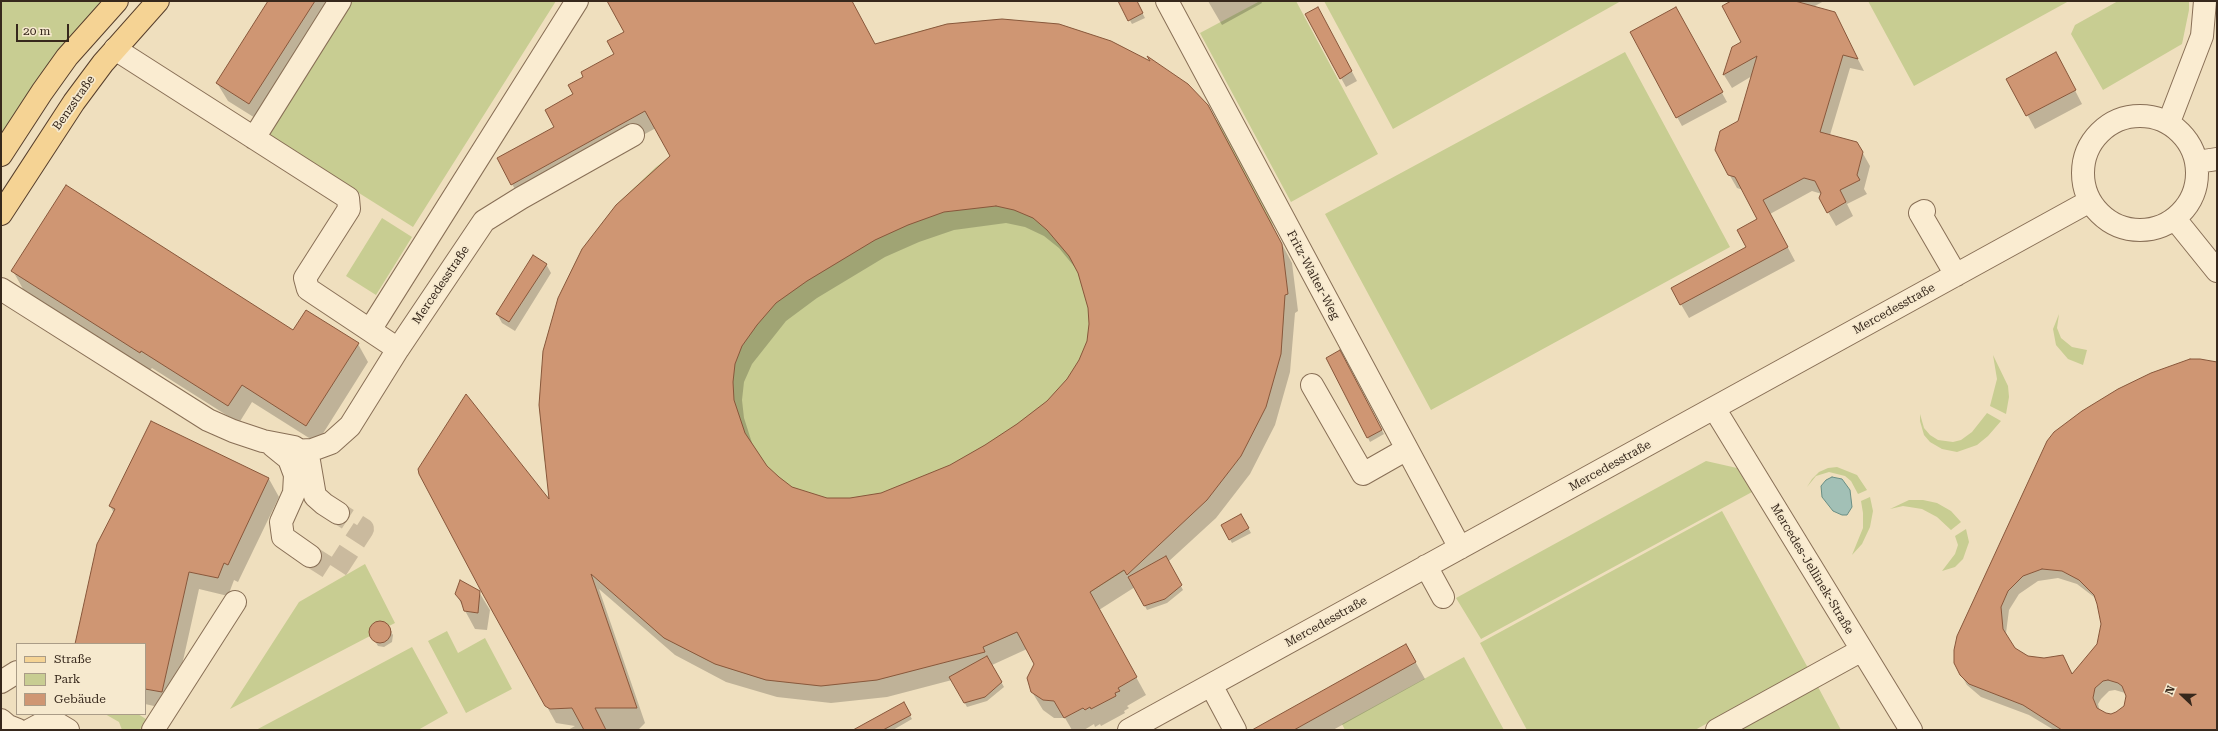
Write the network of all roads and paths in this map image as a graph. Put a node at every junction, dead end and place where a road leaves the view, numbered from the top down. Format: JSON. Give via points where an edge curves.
{"nodes":[{"id":1,"x":117,"y":1,"type":"edge"},
{"id":2,"x":158,"y":1,"type":"edge"},
{"id":3,"x":340,"y":1,"type":"edge"},
{"id":4,"x":577,"y":1,"type":"edge"},
{"id":5,"x":1167,"y":1,"type":"edge"},
{"id":6,"x":2205,"y":1,"type":"edge"},
{"id":7,"x":115,"y":49,"type":"junction"},
{"id":8,"x":2169,"y":122,"type":"junction"},
{"id":9,"x":633,"y":135,"type":"dead end"},
{"id":10,"x":254,"y":138,"type":"junction"},
{"id":11,"x":1,"y":155,"type":"edge"},
{"id":12,"x":2207,"y":161,"type":"edge"},
{"id":13,"x":2090,"y":201,"type":"junction"},
{"id":14,"x":1924,"y":211,"type":"dead end"},
{"id":15,"x":1,"y":214,"type":"edge"},
{"id":16,"x":2175,"y":219,"type":"junction"},
{"id":17,"x":2217,"y":271,"type":"edge"},
{"id":18,"x":1956,"y":275,"type":"junction"},
{"id":19,"x":1,"y":288,"type":"edge"},
{"id":20,"x":370,"y":330,"type":"junction"},
{"id":21,"x":398,"y":349,"type":"junction"},
{"id":22,"x":1312,"y":385,"type":"dead end"},
{"id":23,"x":1714,"y":408,"type":"junction"},
{"id":24,"x":270,"y":445,"type":"junction"},
{"id":25,"x":1407,"y":449,"type":"junction"},
{"id":26,"x":302,"y":452,"type":"junction"},
{"id":27,"x":338,"y":513,"type":"tunnel mouth"},
{"id":28,"x":1460,"y":548,"type":"junction"},
{"id":29,"x":310,"y":556,"type":"tunnel mouth"},
{"id":30,"x":1426,"y":566,"type":"junction"},
{"id":31,"x":1443,"y":597,"type":"dead end"},
{"id":32,"x":235,"y":602,"type":"dead end"},
{"id":33,"x":1862,"y":650,"type":"junction"},
{"id":34,"x":1211,"y":685,"type":"junction"},
{"id":35,"x":49,"y":716,"type":"edge"},
{"id":36,"x":30,"y":730,"type":"edge"},
{"id":37,"x":68,"y":730,"type":"edge"},
{"id":38,"x":153,"y":730,"type":"edge"},
{"id":39,"x":1129,"y":730,"type":"edge"},
{"id":40,"x":1235,"y":730,"type":"edge"},
{"id":41,"x":1717,"y":730,"type":"edge"},
{"id":42,"x":1910,"y":730,"type":"edge"}],
"edges":[{"from":1,"to":11,"type":"main road","via":[[67,56]]},
{"from":2,"to":7,"type":"main road","name":"Benzstraße"},
{"from":3,"to":10,"type":"street"},
{"from":4,"to":20,"type":"street"},
{"from":5,"to":25,"type":"street","name":"Fritz-Walter-Weg"},
{"from":6,"to":8,"type":"street","via":[[2202,36]]},
{"from":7,"to":10,"type":"street"},
{"from":7,"to":15,"type":"main road","name":"Benzstraße","via":[[74,102]]},
{"from":8,"to":12,"type":"street"},
{"from":8,"to":13,"type":"street","via":[[2150,116],[2130,116],[2111,123],[2100,132],[2090,144],[2084,163],[2084,182]]},
{"from":9,"to":21,"type":"street","name":"Mercedesstraße","via":[[484,221]]},
{"from":10,"to":20,"type":"street","via":[[348,198],[349,209],[305,278],[308,289]]},
{"from":12,"to":16,"type":"street","via":[[2184,210]]},
{"from":13,"to":16,"type":"street","via":[[2102,216],[2128,229],[2148,230]]},
{"from":13,"to":18,"type":"street","name":"Mercedesstraße"},
{"from":14,"to":18,"type":"street","via":[[1920,212]]},
{"from":16,"to":17,"type":"street"},
{"from":18,"to":23,"type":"street","name":"Mercedesstraße"},
{"from":19,"to":24,"type":"street","via":[[208,420]]},
{"from":20,"to":21,"type":"street"},
{"from":21,"to":26,"type":"street","name":"Mercedesstraße","via":[[350,426],[331,443]]},
{"from":22,"to":25,"type":"street","via":[[1363,474]]},
{"from":23,"to":28,"type":"street","name":"Mercedesstraße"},
{"from":23,"to":33,"type":"street","name":"Mercedes-Jellinek-Straße"},
{"from":24,"to":26,"type":"street","via":[[289,446]]},
{"from":24,"to":29,"type":"street","via":[[289,459],[295,475],[294,493],[281,522],[283,537]]},
{"from":25,"to":28,"type":"street","name":"Fritz-Walter-Weg"},
{"from":26,"to":27,"type":"street","via":[[309,461],[315,496]]},
{"from":28,"to":30,"type":"street","name":"Mercedesstraße"},
{"from":30,"to":31,"type":"street"},
{"from":30,"to":34,"type":"street","name":"Mercedesstraße"},
{"from":32,"to":38,"type":"street"},
{"from":33,"to":41,"type":"street"},
{"from":33,"to":42,"type":"street","name":"Mercedes-Jellinek-Straße"},
{"from":34,"to":39,"type":"street","name":"Mercedesstraße"},
{"from":34,"to":40,"type":"street"},
{"from":35,"to":36,"type":"street","via":[[43,723]]},
{"from":35,"to":37,"type":"street"}]}
